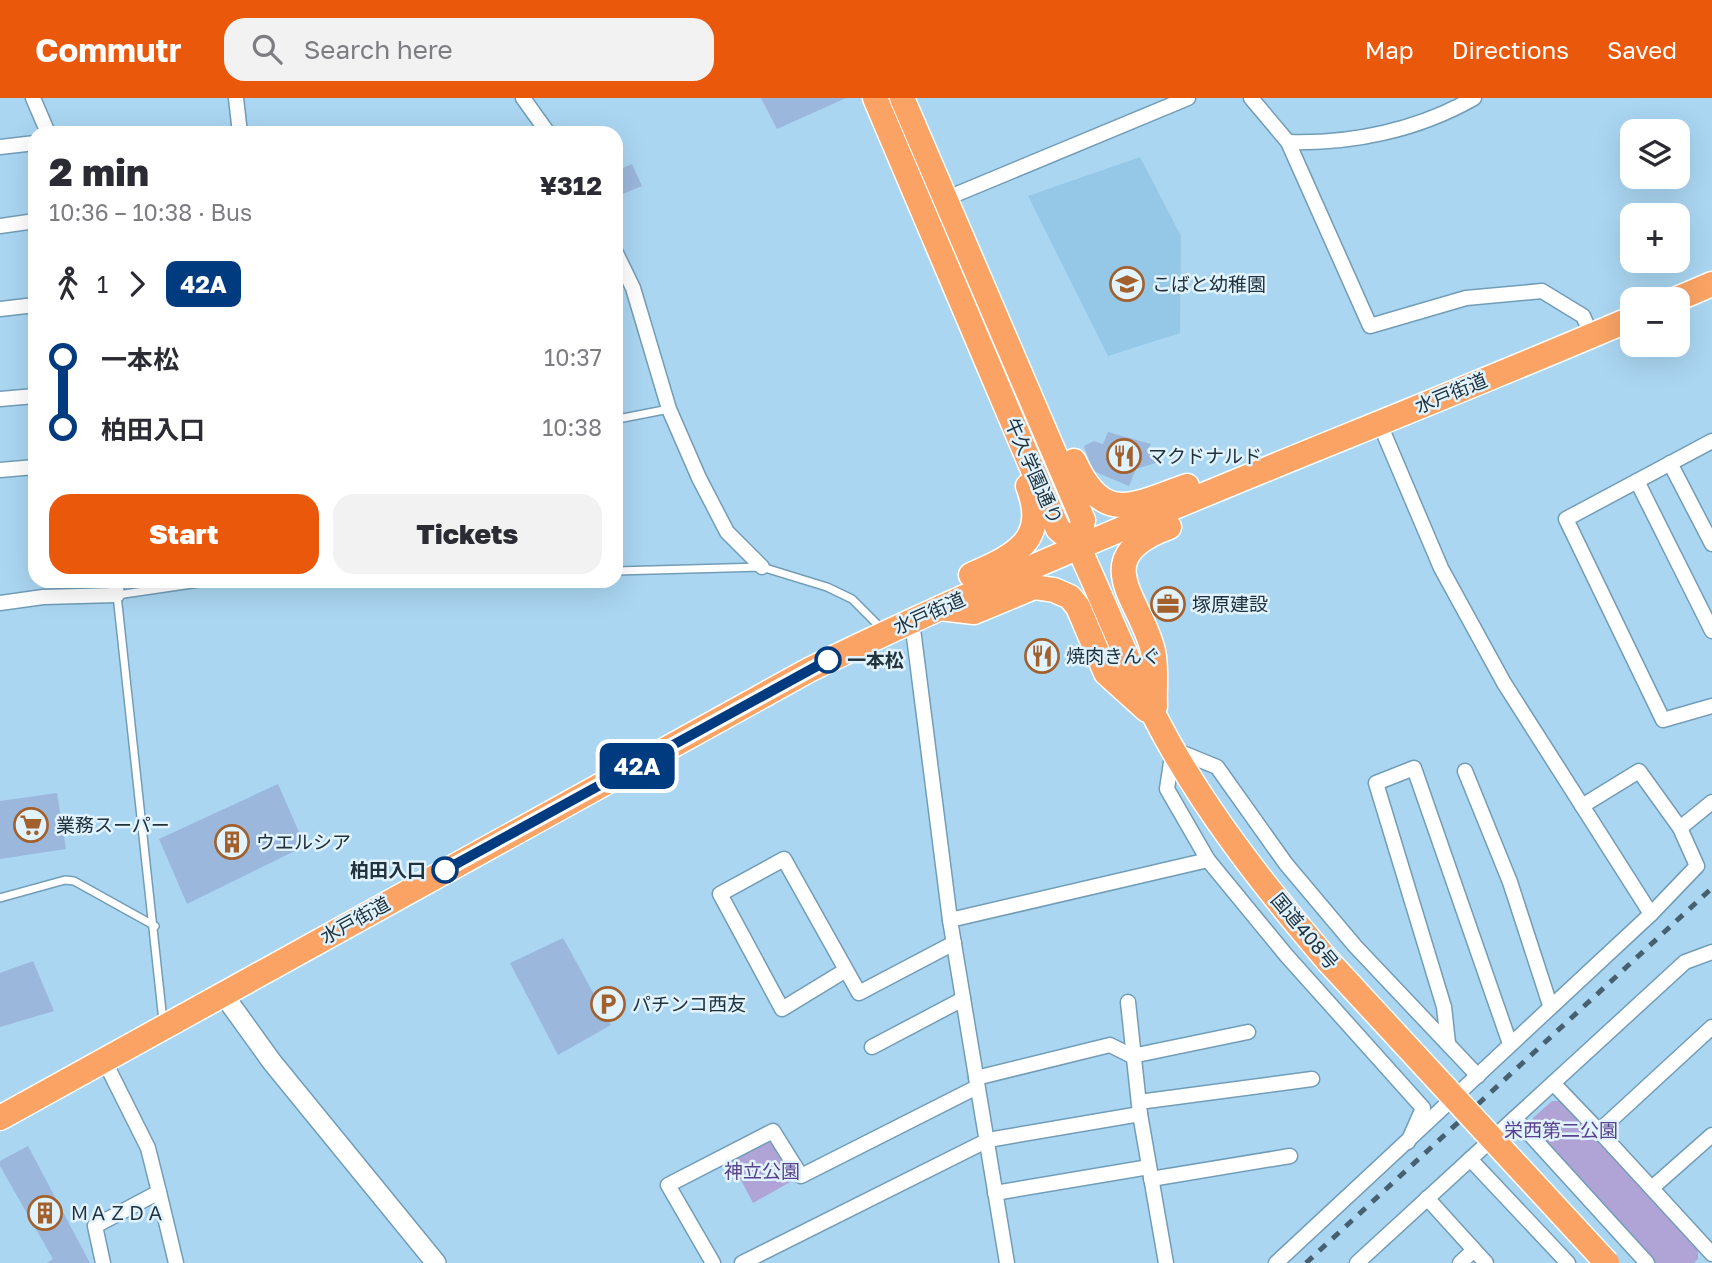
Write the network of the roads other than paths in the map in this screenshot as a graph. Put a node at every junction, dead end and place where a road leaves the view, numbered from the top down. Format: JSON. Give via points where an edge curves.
{"nodes":[{"id":1,"x":33,"y":98,"type":"edge"},
{"id":2,"x":236,"y":98,"type":"edge"},
{"id":3,"x":523,"y":98,"type":"edge"},
{"id":4,"x":875,"y":98,"type":"edge"},
{"id":5,"x":902,"y":98,"type":"edge"},
{"id":6,"x":1188,"y":98,"type":"edge"},
{"id":7,"x":1251,"y":98,"type":"edge"},
{"id":8,"x":1474,"y":98,"type":"edge"},
{"id":9,"x":45,"y":126,"type":"edge"},
{"id":10,"x":239,"y":126,"type":"edge"},
{"id":11,"x":543,"y":126,"type":"edge"},
{"id":12,"x":1288,"y":142,"type":"junction"},
{"id":13,"x":28,"y":144,"type":"edge"},
{"id":14,"x":0,"y":147,"type":"edge"},
{"id":15,"x":945,"y":199,"type":"junction"},
{"id":16,"x":922,"y":209,"type":"junction"},
{"id":17,"x":28,"y":222,"type":"edge"},
{"id":18,"x":0,"y":226,"type":"edge"},
{"id":19,"x":623,"y":267,"type":"edge"},
{"id":20,"x":1712,"y":284,"type":"edge"},
{"id":21,"x":1690,"y":293,"type":"edge"},
{"id":22,"x":28,"y":306,"type":"edge"},
{"id":23,"x":0,"y":309,"type":"edge"},
{"id":24,"x":1620,"y":324,"type":"edge"},
{"id":25,"x":1592,"y":336,"type":"junction"},
{"id":26,"x":1025,"y":382,"type":"junction"},
{"id":27,"x":996,"y":384,"type":"junction"},
{"id":28,"x":28,"y":397,"type":"edge"},
{"id":29,"x":0,"y":400,"type":"edge"},
{"id":30,"x":670,"y":409,"type":"junction"},
{"id":31,"x":623,"y":418,"type":"edge"},
{"id":32,"x":1379,"y":422,"type":"junction"},
{"id":33,"x":1712,"y":441,"type":"edge"},
{"id":34,"x":1670,"y":463,"type":"junction"},
{"id":35,"x":28,"y":468,"type":"edge"},
{"id":36,"x":0,"y":470,"type":"edge"},
{"id":37,"x":1261,"y":472,"type":"junction"},
{"id":38,"x":1637,"y":481,"type":"junction"},
{"id":39,"x":1216,"y":491,"type":"junction"},
{"id":40,"x":1712,"y":544,"type":"edge"},
{"id":41,"x":1078,"y":546,"type":"junction"},
{"id":42,"x":762,"y":567,"type":"junction"},
{"id":43,"x":623,"y":571,"type":"edge"},
{"id":44,"x":116,"y":588,"type":"edge"},
{"id":45,"x":0,"y":603,"type":"edge"},
{"id":46,"x":940,"y":608,"type":"junction"},
{"id":47,"x":912,"y":621,"type":"junction"},
{"id":48,"x":1712,"y":631,"type":"edge"},
{"id":49,"x":885,"y":632,"type":"junction"},
{"id":50,"x":1712,"y":706,"type":"edge"},
{"id":51,"x":1156,"y":717,"type":"junction"},
{"id":52,"x":1173,"y":748,"type":"junction"},
{"id":53,"x":1465,"y":771,"type":"dead end"},
{"id":54,"x":1712,"y":802,"type":"edge"},
{"id":55,"x":1582,"y":806,"type":"junction"},
{"id":56,"x":1680,"y":828,"type":"junction"},
{"id":57,"x":1208,"y":860,"type":"junction"},
{"id":58,"x":0,"y":898,"type":"edge"},
{"id":59,"x":1651,"y":914,"type":"junction"},
{"id":60,"x":950,"y":920,"type":"junction"},
{"id":61,"x":155,"y":926,"type":"junction"},
{"id":62,"x":954,"y":943,"type":"junction"},
{"id":63,"x":1712,"y":952,"type":"edge"},
{"id":64,"x":846,"y":970,"type":"junction"},
{"id":65,"x":223,"y":994,"type":"junction"},
{"id":66,"x":963,"y":999,"type":"junction"},
{"id":67,"x":1128,"y":1002,"type":"dead end"},
{"id":68,"x":1550,"y":1005,"type":"junction"},
{"id":69,"x":164,"y":1026,"type":"junction"},
{"id":70,"x":1712,"y":1027,"type":"edge"},
{"id":71,"x":1248,"y":1032,"type":"dead end"},
{"id":72,"x":1448,"y":1043,"type":"junction"},
{"id":73,"x":1510,"y":1044,"type":"junction"},
{"id":74,"x":872,"y":1046,"type":"dead end"},
{"id":75,"x":1132,"y":1056,"type":"junction"},
{"id":76,"x":104,"y":1060,"type":"junction"},
{"id":77,"x":1478,"y":1076,"type":"junction"},
{"id":78,"x":1312,"y":1079,"type":"dead end"},
{"id":79,"x":977,"y":1082,"type":"junction"},
{"id":80,"x":1553,"y":1083,"type":"junction"},
{"id":81,"x":1139,"y":1108,"type":"junction"},
{"id":82,"x":0,"y":1118,"type":"edge"},
{"id":83,"x":1515,"y":1118,"type":"junction"},
{"id":84,"x":1599,"y":1130,"type":"junction"},
{"id":85,"x":1712,"y":1135,"type":"edge"},
{"id":86,"x":988,"y":1140,"type":"junction"},
{"id":87,"x":1408,"y":1142,"type":"junction"},
{"id":88,"x":1290,"y":1156,"type":"dead end"},
{"id":89,"x":1470,"y":1159,"type":"junction"},
{"id":90,"x":1150,"y":1173,"type":"junction"},
{"id":91,"x":1653,"y":1187,"type":"junction"},
{"id":92,"x":159,"y":1192,"type":"junction"},
{"id":93,"x":995,"y":1193,"type":"junction"},
{"id":94,"x":1427,"y":1198,"type":"junction"},
{"id":95,"x":1474,"y":1250,"type":"junction"},
{"id":96,"x":1712,"y":1256,"type":"edge"},
{"id":97,"x":1002,"y":1261,"type":"edge"},
{"id":98,"x":103,"y":1263,"type":"edge"},
{"id":99,"x":176,"y":1263,"type":"edge"},
{"id":100,"x":436,"y":1263,"type":"edge"},
{"id":101,"x":713,"y":1263,"type":"edge"},
{"id":102,"x":742,"y":1263,"type":"edge"},
{"id":103,"x":1166,"y":1263,"type":"edge"},
{"id":104,"x":1276,"y":1263,"type":"edge"},
{"id":105,"x":1357,"y":1263,"type":"edge"},
{"id":106,"x":1460,"y":1263,"type":"edge"},
{"id":107,"x":1486,"y":1263,"type":"edge"},
{"id":108,"x":1568,"y":1263,"type":"edge"},
{"id":109,"x":1607,"y":1263,"type":"edge"},
{"id":110,"x":1647,"y":1263,"type":"edge"},
{"id":111,"x":1708,"y":1263,"type":"edge"}],
"edges":[{"from":1,"to":9,"type":"street"},
{"from":2,"to":10,"type":"street"},
{"from":3,"to":11,"type":"street"},
{"from":4,"to":16,"type":"highway","name":"牛久学園通り"},
{"from":5,"to":15,"type":"highway","name":"牛久学園通り"},
{"from":6,"to":15,"type":"street"},
{"from":7,"to":12,"type":"street"},
{"from":8,"to":12,"type":"street","via":[[1449,112],[1365,138]]},
{"from":12,"to":25,"type":"street","via":[[1370,326],[1466,298],[1542,291],[1583,316]]},
{"from":13,"to":14,"type":"street"},
{"from":15,"to":16,"type":"street"},
{"from":15,"to":26,"type":"highway","name":"牛久学園通り"},
{"from":16,"to":27,"type":"highway","name":"牛久学園通り"},
{"from":17,"to":18,"type":"street"},
{"from":19,"to":30,"type":"street"},
{"from":20,"to":21,"type":"highway"},
{"from":22,"to":23,"type":"street"},
{"from":24,"to":25,"type":"highway","name":"水戸街道"},
{"from":25,"to":32,"type":"highway","name":"水戸街道"},
{"from":26,"to":37,"type":"highway","via":[[1047,403],[1087,488],[1110,504],[1137,503],[1244,467]]},
{"from":26,"to":41,"type":"highway","name":"牛久学園通り","via":[[1083,520]]},
{"from":27,"to":41,"type":"highway","name":"牛久学園通り","via":[[1058,529]]},
{"from":27,"to":46,"type":"highway","via":[[1002,421],[1035,503],[1035,520],[1021,549],[959,581]]},
{"from":28,"to":29,"type":"street"},
{"from":30,"to":31,"type":"lane"},
{"from":30,"to":42,"type":"street","via":[[727,533]]},
{"from":32,"to":37,"type":"highway","name":"水戸街道"},
{"from":32,"to":55,"type":"street","via":[[1441,568],[1504,682]]},
{"from":33,"to":34,"type":"street"},
{"from":34,"to":38,"type":"street"},
{"from":34,"to":40,"type":"street"},
{"from":35,"to":36,"type":"street"},
{"from":37,"to":39,"type":"highway","name":"水戸街道"},
{"from":38,"to":48,"type":"street"},
{"from":38,"to":50,"type":"street","via":[[1566,519],[1663,720]]},
{"from":39,"to":41,"type":"highway","name":"水戸街道"},
{"from":39,"to":51,"type":"highway","via":[[1184,522],[1142,538],[1127,561],[1126,592],[1153,651]]},
{"from":41,"to":46,"type":"highway","name":"水戸街道"},
{"from":41,"to":51,"type":"highway","name":"国道408号"},
{"from":42,"to":43,"type":"lane"},
{"from":42,"to":49,"type":"lane","via":[[852,599]]},
{"from":44,"to":45,"type":"street"},
{"from":44,"to":61,"type":"lane"},
{"from":46,"to":47,"type":"highway","name":"水戸街道"},
{"from":46,"to":51,"type":"highway","via":[[974,612],[1034,587],[1070,597],[1105,673]]},
{"from":47,"to":49,"type":"highway","name":"水戸街道"},
{"from":47,"to":60,"type":"street"},
{"from":49,"to":65,"type":"highway","name":"水戸街道"},
{"from":51,"to":52,"type":"highway","name":"国道408号"},
{"from":52,"to":57,"type":"street","via":[[1167,789]]},
{"from":52,"to":72,"type":"street","via":[[1217,767],[1294,874]]},
{"from":52,"to":109,"type":"highway","name":"国道408号","bridge":true,"via":[[1289,916]]},
{"from":53,"to":68,"type":"street","via":[[1510,882]]},
{"from":54,"to":56,"type":"street"},
{"from":55,"to":56,"type":"street","via":[[1639,772]]},
{"from":55,"to":59,"type":"street"},
{"from":56,"to":59,"type":"street","via":[[1697,866]]},
{"from":57,"to":60,"type":"street"},
{"from":57,"to":87,"type":"street","via":[[1423,1108]]},
{"from":58,"to":61,"type":"lane","via":[[74,881]]},
{"from":59,"to":68,"type":"street"},
{"from":60,"to":62,"type":"street"},
{"from":61,"to":69,"type":"lane"},
{"from":62,"to":64,"type":"street","via":[[859,993]]},
{"from":62,"to":66,"type":"street"},
{"from":63,"to":80,"type":"street","via":[[1685,961]]},
{"from":64,"to":64,"type":"street","via":[[784,859],[720,894],[782,1009]]},
{"from":65,"to":69,"type":"highway","name":"水戸街道"},
{"from":65,"to":100,"type":"street","via":[[272,1062]]},
{"from":66,"to":74,"type":"street"},
{"from":66,"to":79,"type":"street"},
{"from":67,"to":75,"type":"street"},
{"from":68,"to":73,"type":"street"},
{"from":69,"to":76,"type":"highway","name":"水戸街道"},
{"from":70,"to":84,"type":"street"},
{"from":71,"to":75,"type":"street"},
{"from":72,"to":73,"type":"street","via":[[1444,1007],[1376,783],[1415,768]]},
{"from":72,"to":77,"type":"street"},
{"from":73,"to":77,"type":"street"},
{"from":75,"to":79,"type":"street","via":[[1110,1045]]},
{"from":75,"to":81,"type":"street"},
{"from":76,"to":82,"type":"highway","name":"水戸街道"},
{"from":76,"to":92,"type":"street","via":[[148,1148]]},
{"from":77,"to":87,"type":"street"},
{"from":78,"to":81,"type":"street"},
{"from":79,"to":86,"type":"street"},
{"from":79,"to":101,"type":"street","via":[[801,1176],[773,1131],[668,1185]]},
{"from":80,"to":83,"type":"street"},
{"from":80,"to":84,"type":"street"},
{"from":81,"to":86,"type":"street"},
{"from":81,"to":90,"type":"street"},
{"from":83,"to":89,"type":"street"},
{"from":83,"to":110,"type":"street"},
{"from":84,"to":91,"type":"street"},
{"from":85,"to":91,"type":"street"},
{"from":86,"to":93,"type":"street"},
{"from":86,"to":102,"type":"street"},
{"from":87,"to":104,"type":"street"},
{"from":88,"to":90,"type":"street"},
{"from":89,"to":94,"type":"street"},
{"from":89,"to":108,"type":"street"},
{"from":90,"to":93,"type":"street"},
{"from":90,"to":103,"type":"street"},
{"from":91,"to":96,"type":"street"},
{"from":92,"to":98,"type":"street","via":[[95,1226]]},
{"from":92,"to":99,"type":"street"},
{"from":93,"to":97,"type":"street"},
{"from":94,"to":95,"type":"street"},
{"from":94,"to":105,"type":"street"},
{"from":95,"to":106,"type":"street"},
{"from":95,"to":107,"type":"street"},
{"from":96,"to":111,"type":"street"}]}
